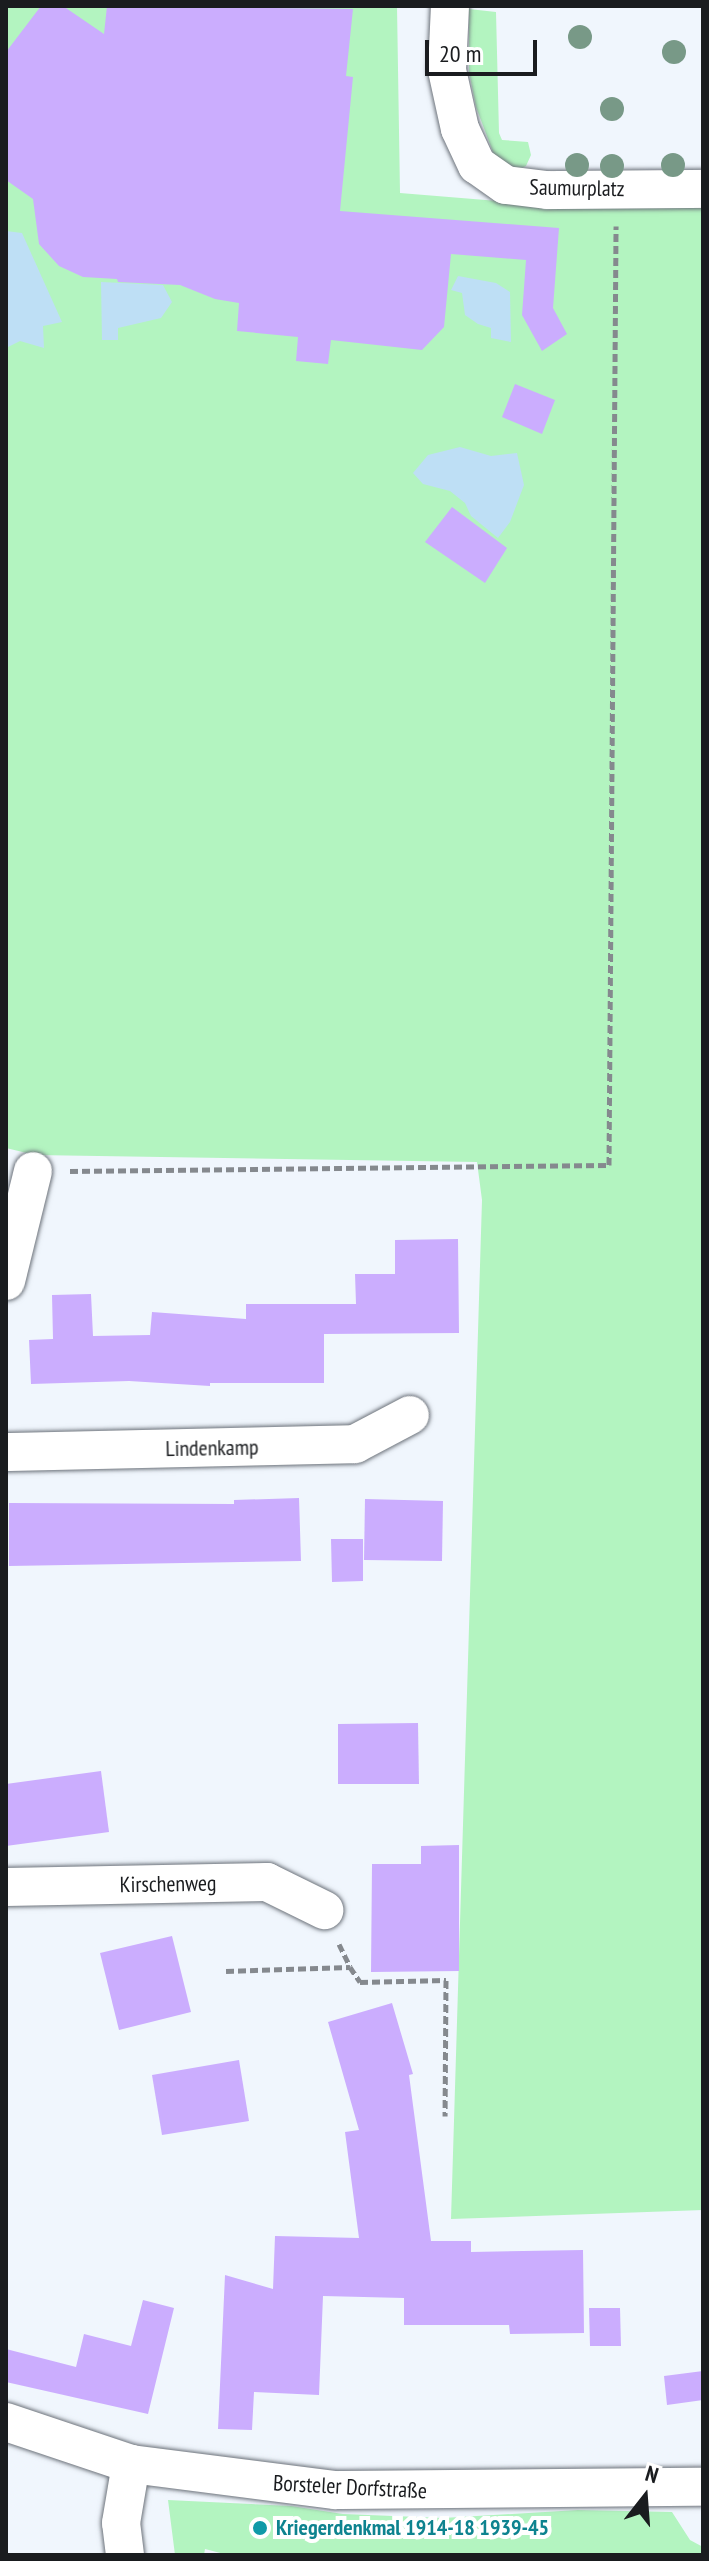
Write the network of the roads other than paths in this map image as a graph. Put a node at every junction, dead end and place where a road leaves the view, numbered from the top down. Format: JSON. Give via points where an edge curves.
{"nodes":[{"id":1,"x":450,"y":6,"type":"edge"},
{"id":2,"x":703,"y":189,"type":"edge"},
{"id":3,"x":33,"y":1171,"type":"road end"},
{"id":4,"x":6,"y":1281,"type":"edge"},
{"id":5,"x":410,"y":1415,"type":"dead end"},
{"id":6,"x":6,"y":1452,"type":"edge"},
{"id":7,"x":6,"y":1887,"type":"edge"},
{"id":8,"x":324,"y":1910,"type":"dead end"},
{"id":9,"x":6,"y":2422,"type":"edge"},
{"id":10,"x":131,"y":2464,"type":"junction"},
{"id":11,"x":703,"y":2487,"type":"edge"},
{"id":12,"x":125,"y":2555,"type":"edge"}],
"edges":[{"from":1,"to":2,"type":"street","name":"Saumurplatz","via":[[447,70],[460,129],[477,165],[506,185],[547,190]]},
{"from":3,"to":4,"type":"street"},
{"from":5,"to":6,"type":"street","name":"Lindenkamp","via":[[355,1444]]},
{"from":7,"to":8,"type":"street","name":"Kirschenweg","via":[[267,1882]]},
{"from":9,"to":10,"type":"street","name":"Borsteler Dorfstraße"},
{"from":10,"to":11,"type":"street","name":"Borsteler Dorfstraße","via":[[335,2490]]},
{"from":10,"to":12,"type":"street","via":[[121,2523]]}]}
